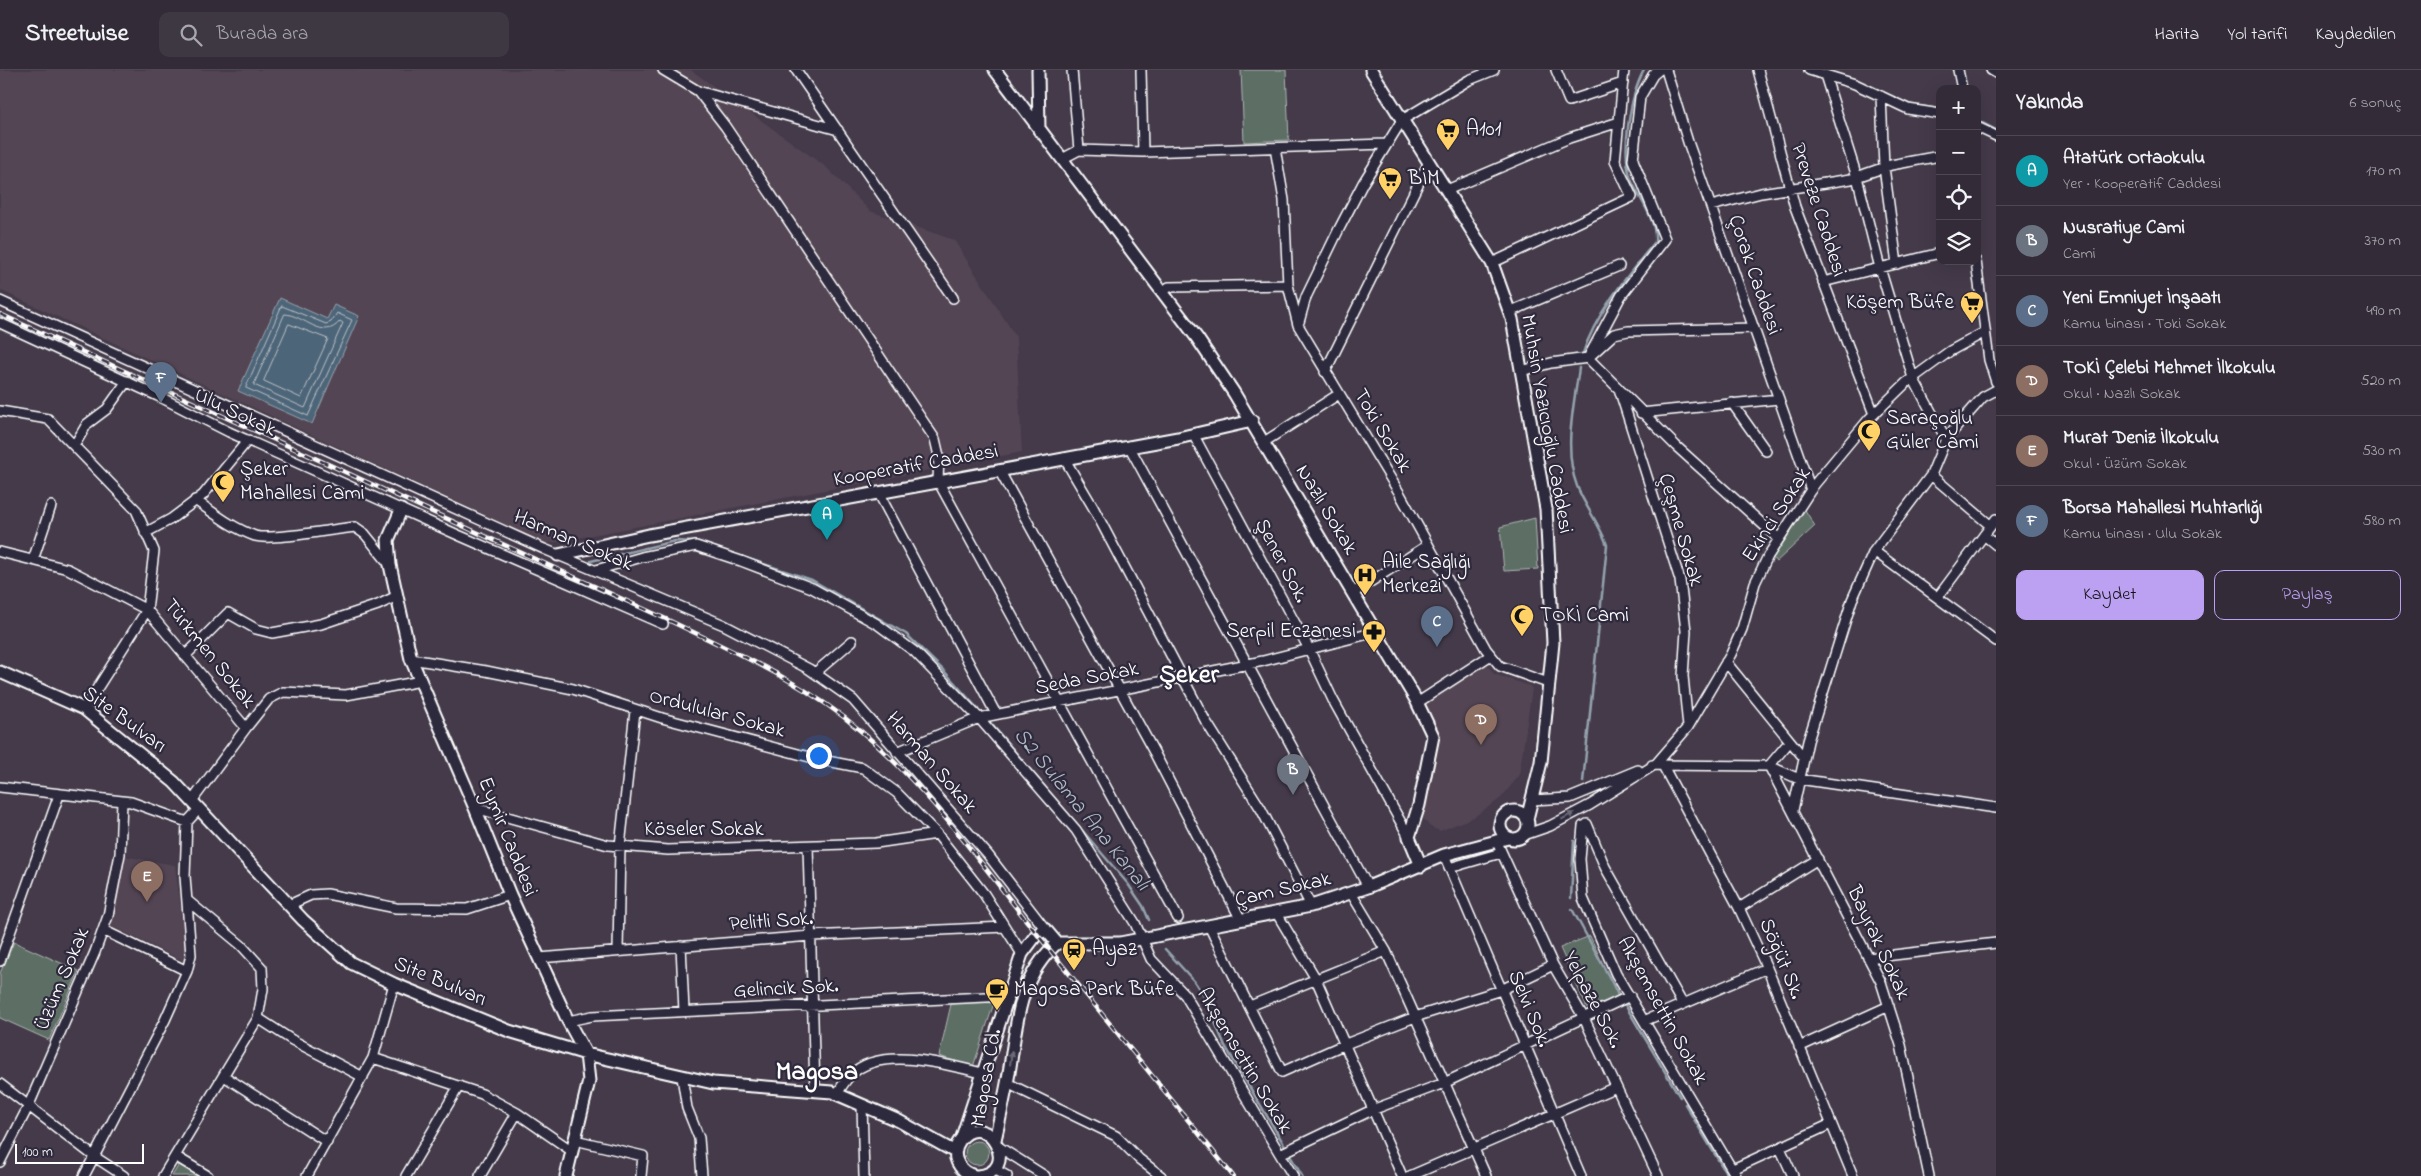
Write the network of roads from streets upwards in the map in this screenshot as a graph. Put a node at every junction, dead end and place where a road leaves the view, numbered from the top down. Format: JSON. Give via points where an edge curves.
{"nodes":[{"id":1,"x":663,"y":70,"type":"edge"},
{"id":2,"x":796,"y":70,"type":"edge"},
{"id":3,"x":995,"y":70,"type":"edge"},
{"id":4,"x":1038,"y":70,"type":"edge"},
{"id":5,"x":1072,"y":70,"type":"edge"},
{"id":6,"x":1141,"y":70,"type":"edge"},
{"id":7,"x":1371,"y":70,"type":"edge"},
{"id":8,"x":1494,"y":70,"type":"edge"},
{"id":9,"x":1556,"y":70,"type":"edge"},
{"id":10,"x":1624,"y":70,"type":"edge"},
{"id":11,"x":1659,"y":70,"type":"edge"},
{"id":12,"x":1666,"y":70,"type":"edge"},
{"id":13,"x":1758,"y":70,"type":"edge"},
{"id":14,"x":1810,"y":70,"type":"edge"},
{"id":15,"x":1958,"y":70,"type":"edge"},
{"id":16,"x":1991,"y":70,"type":"edge"},
{"id":17,"x":1479,"y":73,"type":"edge"},
{"id":18,"x":1996,"y":73,"type":"edge"},
{"id":19,"x":1825,"y":75,"type":"junction"},
{"id":20,"x":1623,"y":83,"type":"junction"},
{"id":21,"x":1961,"y":85,"type":"edge"},
{"id":22,"x":698,"y":91,"type":"junction"},
{"id":23,"x":1881,"y":96,"type":"junction"},
{"id":24,"x":1936,"y":113,"type":"edge"},
{"id":25,"x":1402,"y":120,"type":"junction"},
{"id":26,"x":1618,"y":122,"type":"junction"},
{"id":27,"x":1981,"y":129,"type":"edge"},
{"id":28,"x":838,"y":130,"type":"junction"},
{"id":29,"x":1039,"y":130,"type":"junction"},
{"id":30,"x":1996,"y":136,"type":"edge"},
{"id":31,"x":1386,"y":144,"type":"junction"},
{"id":32,"x":1275,"y":148,"type":"junction"},
{"id":33,"x":1079,"y":150,"type":"junction"},
{"id":34,"x":1143,"y":152,"type":"junction"},
{"id":35,"x":1936,"y":157,"type":"edge"},
{"id":36,"x":1062,"y":159,"type":"junction"},
{"id":37,"x":1429,"y":162,"type":"junction"},
{"id":38,"x":1884,"y":167,"type":"junction"},
{"id":39,"x":1857,"y":177,"type":"junction"},
{"id":40,"x":1447,"y":190,"type":"junction"},
{"id":41,"x":1791,"y":190,"type":"junction"},
{"id":42,"x":1711,"y":206,"type":"junction"},
{"id":43,"x":1936,"y":254,"type":"edge"},
{"id":44,"x":1492,"y":263,"type":"junction"},
{"id":45,"x":1897,"y":264,"type":"junction"},
{"id":46,"x":1977,"y":265,"type":"edge"},
{"id":47,"x":1619,"y":266,"type":"dead end"},
{"id":48,"x":1880,"y":268,"type":"junction"},
{"id":49,"x":1823,"y":282,"type":"junction"},
{"id":50,"x":1288,"y":285,"type":"junction"},
{"id":51,"x":1162,"y":292,"type":"junction"},
{"id":52,"x":952,"y":298,"type":"dead end"},
{"id":53,"x":0,"y":301,"type":"edge"},
{"id":54,"x":1509,"y":312,"type":"junction"},
{"id":55,"x":0,"y":323,"type":"edge"},
{"id":56,"x":1298,"y":325,"type":"junction"},
{"id":57,"x":1754,"y":328,"type":"junction"},
{"id":58,"x":1985,"y":332,"type":"junction"},
{"id":59,"x":1588,"y":358,"type":"junction"},
{"id":60,"x":1521,"y":371,"type":"junction"},
{"id":61,"x":1325,"y":372,"type":"junction"},
{"id":62,"x":1913,"y":378,"type":"junction"},
{"id":63,"x":127,"y":381,"type":"junction"},
{"id":64,"x":1996,"y":382,"type":"edge"},
{"id":65,"x":1619,"y":389,"type":"junction"},
{"id":66,"x":1996,"y":390,"type":"edge"},
{"id":67,"x":1339,"y":394,"type":"junction"},
{"id":68,"x":1779,"y":399,"type":"junction"},
{"id":69,"x":1732,"y":403,"type":"junction"},
{"id":70,"x":0,"y":411,"type":"edge"},
{"id":71,"x":1641,"y":413,"type":"junction"},
{"id":72,"x":1874,"y":414,"type":"junction"},
{"id":73,"x":1252,"y":421,"type":"junction"},
{"id":74,"x":1193,"y":434,"type":"junction"},
{"id":75,"x":1946,"y":439,"type":"junction"},
{"id":76,"x":248,"y":440,"type":"junction"},
{"id":77,"x":1264,"y":442,"type":"junction"},
{"id":78,"x":74,"y":446,"type":"junction"},
{"id":79,"x":1129,"y":446,"type":"junction"},
{"id":80,"x":1766,"y":451,"type":"dead end"},
{"id":81,"x":1064,"y":458,"type":"junction"},
{"id":82,"x":999,"y":470,"type":"junction"},
{"id":83,"x":1931,"y":475,"type":"junction"},
{"id":84,"x":938,"y":481,"type":"junction"},
{"id":85,"x":1811,"y":490,"type":"junction"},
{"id":86,"x":878,"y":492,"type":"junction"},
{"id":87,"x":195,"y":500,"type":"junction"},
{"id":88,"x":51,"y":506,"type":"dead end"},
{"id":89,"x":401,"y":510,"type":"junction"},
{"id":90,"x":1994,"y":523,"type":"edge"},
{"id":91,"x":145,"y":533,"type":"junction"},
{"id":92,"x":1984,"y":535,"type":"junction"},
{"id":93,"x":1779,"y":539,"type":"junction"},
{"id":94,"x":1428,"y":545,"type":"junction"},
{"id":95,"x":1996,"y":545,"type":"edge"},
{"id":96,"x":1874,"y":551,"type":"junction"},
{"id":97,"x":0,"y":552,"type":"edge"},
{"id":98,"x":558,"y":555,"type":"junction"},
{"id":99,"x":33,"y":560,"type":"junction"},
{"id":100,"x":390,"y":565,"type":"junction"},
{"id":101,"x":596,"y":570,"type":"junction"},
{"id":102,"x":1353,"y":592,"type":"junction"},
{"id":103,"x":397,"y":596,"type":"junction"},
{"id":104,"x":1938,"y":596,"type":"junction"},
{"id":105,"x":147,"y":610,"type":"junction"},
{"id":106,"x":663,"y":624,"type":"dead end"},
{"id":107,"x":1376,"y":632,"type":"junction"},
{"id":108,"x":852,"y":641,"type":"dead end"},
{"id":109,"x":1996,"y":641,"type":"edge"},
{"id":110,"x":1309,"y":649,"type":"junction"},
{"id":111,"x":1491,"y":655,"type":"junction"},
{"id":112,"x":185,"y":656,"type":"junction"},
{"id":113,"x":411,"y":660,"type":"junction"},
{"id":114,"x":1726,"y":662,"type":"junction"},
{"id":115,"x":1247,"y":664,"type":"junction"},
{"id":116,"x":0,"y":672,"type":"edge"},
{"id":117,"x":815,"y":673,"type":"junction"},
{"id":118,"x":1182,"y":677,"type":"junction"},
{"id":119,"x":421,"y":681,"type":"junction"},
{"id":120,"x":1548,"y":683,"type":"junction"},
{"id":121,"x":1118,"y":691,"type":"junction"},
{"id":122,"x":1058,"y":702,"type":"junction"},
{"id":123,"x":1417,"y":703,"type":"junction"},
{"id":124,"x":84,"y":710,"type":"junction"},
{"id":125,"x":635,"y":710,"type":"junction"},
{"id":126,"x":996,"y":714,"type":"junction"},
{"id":127,"x":979,"y":718,"type":"junction"},
{"id":128,"x":246,"y":728,"type":"junction"},
{"id":129,"x":1688,"y":728,"type":"junction"},
{"id":130,"x":1790,"y":741,"type":"junction"},
{"id":131,"x":896,"y":752,"type":"junction"},
{"id":132,"x":1804,"y":758,"type":"junction"},
{"id":133,"x":1659,"y":764,"type":"junction"},
{"id":134,"x":1769,"y":766,"type":"junction"},
{"id":135,"x":1799,"y":779,"type":"junction"},
{"id":136,"x":0,"y":787,"type":"edge"},
{"id":137,"x":59,"y":795,"type":"junction"},
{"id":138,"x":1531,"y":800,"type":"junction"},
{"id":139,"x":122,"y":801,"type":"junction"},
{"id":140,"x":195,"y":805,"type":"junction"},
{"id":141,"x":475,"y":808,"type":"junction"},
{"id":142,"x":1996,"y":808,"type":"edge"},
{"id":143,"x":1793,"y":810,"type":"junction"},
{"id":144,"x":1527,"y":819,"type":"junction"},
{"id":145,"x":187,"y":822,"type":"junction"},
{"id":146,"x":937,"y":834,"type":"junction"},
{"id":147,"x":1524,"y":835,"type":"junction"},
{"id":148,"x":1409,"y":837,"type":"junction"},
{"id":149,"x":1508,"y":838,"type":"junction"},
{"id":150,"x":1496,"y":840,"type":"junction"},
{"id":151,"x":620,"y":846,"type":"junction"},
{"id":152,"x":808,"y":846,"type":"junction"},
{"id":153,"x":1501,"y":853,"type":"junction"},
{"id":154,"x":1444,"y":856,"type":"junction"},
{"id":155,"x":1818,"y":859,"type":"junction"},
{"id":156,"x":1421,"y":866,"type":"junction"},
{"id":157,"x":1449,"y":868,"type":"junction"},
{"id":158,"x":1368,"y":888,"type":"junction"},
{"id":159,"x":1352,"y":893,"type":"junction"},
{"id":160,"x":510,"y":895,"type":"junction"},
{"id":161,"x":188,"y":901,"type":"junction"},
{"id":162,"x":289,"y":905,"type":"junction"},
{"id":163,"x":1311,"y":906,"type":"junction"},
{"id":164,"x":1739,"y":908,"type":"junction"},
{"id":165,"x":1276,"y":912,"type":"junction"},
{"id":166,"x":1178,"y":918,"type":"dead end"},
{"id":167,"x":1241,"y":920,"type":"junction"},
{"id":168,"x":1209,"y":926,"type":"junction"},
{"id":169,"x":1005,"y":927,"type":"junction"},
{"id":170,"x":103,"y":930,"type":"junction"},
{"id":171,"x":1046,"y":930,"type":"junction"},
{"id":172,"x":811,"y":936,"type":"junction"},
{"id":173,"x":1142,"y":938,"type":"junction"},
{"id":174,"x":1057,"y":943,"type":"junction"},
{"id":175,"x":1996,"y":943,"type":"edge"},
{"id":176,"x":681,"y":946,"type":"junction"},
{"id":177,"x":618,"y":951,"type":"junction"},
{"id":178,"x":1386,"y":951,"type":"junction"},
{"id":179,"x":1022,"y":954,"type":"junction"},
{"id":180,"x":539,"y":958,"type":"junction"},
{"id":181,"x":1868,"y":958,"type":"junction"},
{"id":182,"x":0,"y":961,"type":"edge"},
{"id":183,"x":1553,"y":965,"type":"junction"},
{"id":184,"x":1767,"y":968,"type":"junction"},
{"id":185,"x":187,"y":971,"type":"junction"},
{"id":186,"x":1316,"y":979,"type":"junction"},
{"id":187,"x":394,"y":984,"type":"junction"},
{"id":188,"x":1501,"y":990,"type":"junction"},
{"id":189,"x":1006,"y":996,"type":"junction"},
{"id":190,"x":1630,"y":996,"type":"junction"},
{"id":191,"x":1682,"y":1003,"type":"junction"},
{"id":192,"x":813,"y":1005,"type":"junction"},
{"id":193,"x":1250,"y":1006,"type":"junction"},
{"id":194,"x":1889,"y":1006,"type":"junction"},
{"id":195,"x":684,"y":1011,"type":"junction"},
{"id":196,"x":1415,"y":1016,"type":"junction"},
{"id":197,"x":258,"y":1018,"type":"junction"},
{"id":198,"x":1584,"y":1018,"type":"junction"},
{"id":199,"x":568,"y":1021,"type":"junction"},
{"id":200,"x":1644,"y":1021,"type":"junction"},
{"id":201,"x":1343,"y":1045,"type":"junction"},
{"id":202,"x":1525,"y":1045,"type":"junction"},
{"id":203,"x":1799,"y":1047,"type":"junction"},
{"id":204,"x":586,"y":1054,"type":"junction"},
{"id":205,"x":373,"y":1058,"type":"junction"},
{"id":206,"x":982,"y":1073,"type":"junction"},
{"id":207,"x":224,"y":1076,"type":"junction"},
{"id":208,"x":362,"y":1077,"type":"junction"},
{"id":209,"x":682,"y":1077,"type":"junction"},
{"id":210,"x":1007,"y":1083,"type":"junction"},
{"id":211,"x":1444,"y":1083,"type":"junction"},
{"id":212,"x":0,"y":1084,"type":"edge"},
{"id":213,"x":459,"y":1086,"type":"junction"},
{"id":214,"x":1616,"y":1087,"type":"junction"},
{"id":215,"x":815,"y":1090,"type":"junction"},
{"id":216,"x":837,"y":1094,"type":"junction"},
{"id":217,"x":862,"y":1105,"type":"junction"},
{"id":218,"x":28,"y":1107,"type":"junction"},
{"id":219,"x":1372,"y":1110,"type":"junction"},
{"id":220,"x":517,"y":1113,"type":"junction"},
{"id":221,"x":1555,"y":1114,"type":"junction"},
{"id":222,"x":1831,"y":1124,"type":"junction"},
{"id":223,"x":962,"y":1137,"type":"junction"},
{"id":224,"x":327,"y":1142,"type":"junction"},
{"id":225,"x":997,"y":1144,"type":"junction"},
{"id":226,"x":574,"y":1145,"type":"junction"},
{"id":227,"x":1473,"y":1147,"type":"junction"},
{"id":228,"x":1780,"y":1148,"type":"junction"},
{"id":229,"x":955,"y":1152,"type":"junction"},
{"id":230,"x":1280,"y":1154,"type":"junction"},
{"id":231,"x":175,"y":1156,"type":"junction"},
{"id":232,"x":94,"y":1157,"type":"junction"},
{"id":233,"x":0,"y":1162,"type":"edge"},
{"id":234,"x":959,"y":1172,"type":"edge"},
{"id":235,"x":992,"y":1172,"type":"edge"},
{"id":236,"x":1734,"y":1173,"type":"edge"},
{"id":237,"x":310,"y":1175,"type":"edge"},
{"id":238,"x":84,"y":1176,"type":"edge"},
{"id":239,"x":124,"y":1176,"type":"edge"},
{"id":240,"x":163,"y":1176,"type":"edge"},
{"id":241,"x":208,"y":1176,"type":"edge"},
{"id":242,"x":406,"y":1176,"type":"edge"},
{"id":243,"x":480,"y":1176,"type":"edge"},
{"id":244,"x":566,"y":1176,"type":"edge"},
{"id":245,"x":641,"y":1176,"type":"edge"},
{"id":246,"x":702,"y":1176,"type":"edge"},
{"id":247,"x":864,"y":1176,"type":"edge"},
{"id":248,"x":976,"y":1176,"type":"edge"},
{"id":249,"x":1007,"y":1176,"type":"edge"},
{"id":250,"x":1045,"y":1176,"type":"edge"},
{"id":251,"x":1161,"y":1176,"type":"edge"},
{"id":252,"x":1292,"y":1176,"type":"edge"},
{"id":253,"x":1402,"y":1176,"type":"edge"},
{"id":254,"x":1410,"y":1176,"type":"edge"},
{"id":255,"x":1486,"y":1176,"type":"edge"},
{"id":256,"x":1582,"y":1176,"type":"edge"},
{"id":257,"x":1658,"y":1176,"type":"edge"},
{"id":258,"x":1793,"y":1176,"type":"edge"},
{"id":259,"x":1853,"y":1176,"type":"edge"},
{"id":260,"x":1929,"y":1176,"type":"edge"}],
"edges":[{"from":1,"to":22,"type":"street"},
{"from":2,"to":28,"type":"street"},
{"from":3,"to":29,"type":"street","name":"Nazlı Sokak"},
{"from":4,"to":29,"type":"street"},
{"from":5,"to":33,"type":"street"},
{"from":6,"to":34,"type":"street"},
{"from":7,"to":25,"type":"street","name":"Muhsin Yazıcıoğlu Caddesi"},
{"from":8,"to":17,"type":"street"},
{"from":9,"to":20,"type":"street","via":[[1569,101]]},
{"from":10,"to":20,"type":"street"},
{"from":11,"to":59,"type":"street","via":[[1640,97],[1632,160],[1665,239],[1621,296]]},
{"from":12,"to":42,"type":"street","name":"Çorak Caddesi"},
{"from":13,"to":41,"type":"street","name":"Preveze Caddesi"},
{"from":14,"to":19,"type":"street"},
{"from":15,"to":21,"type":"street"},
{"from":16,"to":18,"type":"street"},
{"from":17,"to":25,"type":"street"},
{"from":19,"to":23,"type":"street"},
{"from":19,"to":39,"type":"street"},
{"from":20,"to":26,"type":"street"},
{"from":22,"to":28,"type":"street"},
{"from":22,"to":84,"type":"street","via":[[742,150],[936,439]]},
{"from":23,"to":24,"type":"street","via":[[1908,109]]},
{"from":23,"to":38,"type":"street"},
{"from":25,"to":31,"type":"street"},
{"from":25,"to":37,"type":"street","name":"Muhsin Yazıcıoğlu Caddesi"},
{"from":26,"to":40,"type":"street","via":[[1569,138]]},
{"from":26,"to":44,"type":"street","via":[[1615,161],[1632,197]]},
{"from":27,"to":30,"type":"street"},
{"from":28,"to":52,"type":"street"},
{"from":29,"to":36,"type":"street","name":"Nazlı Sokak"},
{"from":31,"to":32,"type":"street"},
{"from":31,"to":56,"type":"street","via":[[1306,297]]},
{"from":32,"to":34,"type":"street"},
{"from":32,"to":50,"type":"street","name":"Toki Sokak","via":[[1284,200]]},
{"from":33,"to":34,"type":"street"},
{"from":33,"to":36,"type":"street"},
{"from":35,"to":38,"type":"street"},
{"from":36,"to":51,"type":"street","name":"Nazlı Sokak"},
{"from":37,"to":40,"type":"street","name":"Muhsin Yazıcıoğlu Caddesi"},
{"from":37,"to":61,"type":"street"},
{"from":38,"to":39,"type":"street"},
{"from":38,"to":45,"type":"street"},
{"from":39,"to":41,"type":"street"},
{"from":39,"to":48,"type":"street"},
{"from":40,"to":44,"type":"street","name":"Muhsin Yazıcıoğlu Caddesi"},
{"from":41,"to":42,"type":"street","via":[[1761,193]]},
{"from":41,"to":49,"type":"street","name":"Preveze Caddesi"},
{"from":42,"to":57,"type":"street","name":"Çorak Caddesi"},
{"from":43,"to":45,"type":"street"},
{"from":44,"to":54,"type":"street","name":"Muhsin Yazıcıoğlu Caddesi"},
{"from":45,"to":48,"type":"street"},
{"from":46,"to":58,"type":"street"},
{"from":47,"to":54,"type":"street"},
{"from":48,"to":49,"type":"street"},
{"from":48,"to":62,"type":"street"},
{"from":49,"to":72,"type":"street","name":"Preveze Caddesi"},
{"from":50,"to":51,"type":"street","via":[[1169,287]]},
{"from":50,"to":56,"type":"street","name":"Toki Sokak"},
{"from":51,"to":73,"type":"street","name":"Nazlı Sokak"},
{"from":53,"to":98,"type":"street","name":"Harman Sokak"},
{"from":54,"to":60,"type":"street","name":"Muhsin Yazıcıoğlu Caddesi"},
{"from":55,"to":63,"type":"street","name":"Ulu Sokak"},
{"from":56,"to":61,"type":"street","name":"Toki Sokak"},
{"from":57,"to":59,"type":"street","via":[[1628,331],[1614,334]]},
{"from":57,"to":68,"type":"street","name":"Çorak Caddesi"},
{"from":58,"to":62,"type":"street","name":"Ekinci Sokak","via":[[1950,351]]},
{"from":58,"to":64,"type":"street"},
{"from":59,"to":60,"type":"street"},
{"from":59,"to":65,"type":"street","name":"Çeşme Sokak"},
{"from":60,"to":120,"type":"street","name":"Muhsin Yazıcıoğlu Caddesi","via":[[1546,509],[1553,643]]},
{"from":61,"to":67,"type":"street","name":"Toki Sokak"},
{"from":62,"to":72,"type":"street","name":"Ekinci Sokak"},
{"from":62,"to":75,"type":"street"},
{"from":63,"to":76,"type":"street","name":"Ulu Sokak"},
{"from":63,"to":78,"type":"street","via":[[107,409],[87,424]]},
{"from":65,"to":71,"type":"street"},
{"from":65,"to":129,"type":"street","name":"Çeşme Sokak","via":[[1680,580],[1686,632],[1683,676]]},
{"from":66,"to":75,"type":"street","via":[[1984,397]]},
{"from":67,"to":77,"type":"street"},
{"from":67,"to":94,"type":"street","name":"Toki Sokak"},
{"from":68,"to":69,"type":"street"},
{"from":68,"to":85,"type":"street","name":"Çorak Caddesi"},
{"from":69,"to":71,"type":"street"},
{"from":69,"to":80,"type":"street"},
{"from":70,"to":78,"type":"street","name":"Türkmen Sokak","via":[[48,419]]},
{"from":71,"to":93,"type":"street"},
{"from":72,"to":85,"type":"street","name":"Ekinci Sokak"},
{"from":73,"to":74,"type":"street","name":"Kooperatif Caddesi"},
{"from":73,"to":77,"type":"street","name":"Nazlı Sokak"},
{"from":74,"to":79,"type":"street","name":"Kooperatif Caddesi"},
{"from":74,"to":110,"type":"street","name":"Şener Sok."},
{"from":75,"to":83,"type":"street"},
{"from":76,"to":87,"type":"street"},
{"from":76,"to":89,"type":"street","name":"Ulu Sokak"},
{"from":77,"to":102,"type":"street","name":"Nazlı Sokak"},
{"from":78,"to":91,"type":"street","name":"Türkmen Sokak","via":[[136,510]]},
{"from":79,"to":81,"type":"street","name":"Kooperatif Caddesi"},
{"from":79,"to":115,"type":"street"},
{"from":81,"to":82,"type":"street","name":"Kooperatif Caddesi"},
{"from":81,"to":118,"type":"street"},
{"from":82,"to":84,"type":"street","name":"Kooperatif Caddesi"},
{"from":82,"to":121,"type":"street"},
{"from":83,"to":90,"type":"street"},
{"from":83,"to":96,"type":"street"},
{"from":84,"to":86,"type":"street","name":"Kooperatif Caddesi"},
{"from":84,"to":122,"type":"street"},
{"from":85,"to":93,"type":"street","name":"Ekinci Sokak"},
{"from":86,"to":98,"type":"street","name":"Kooperatif Caddesi"},
{"from":86,"to":126,"type":"street"},
{"from":87,"to":91,"type":"street"},
{"from":87,"to":100,"type":"street","via":[[230,524],[257,536],[355,527],[365,534]]},
{"from":88,"to":99,"type":"street"},
{"from":89,"to":100,"type":"street","name":"Eymir Caddesi","via":[[388,540]]},
{"from":89,"to":106,"type":"street","name":"Ulu Sokak"},
{"from":90,"to":92,"type":"street"},
{"from":91,"to":105,"type":"street","name":"Türkmen Sokak","via":[[154,550]]},
{"from":92,"to":95,"type":"street"},
{"from":92,"to":104,"type":"street"},
{"from":93,"to":114,"type":"street","name":"Ekinci Sokak","via":[[1755,583],[1742,628]]},
{"from":94,"to":102,"type":"street"},
{"from":94,"to":111,"type":"street","name":"Toki Sokak"},
{"from":96,"to":104,"type":"street"},
{"from":96,"to":132,"type":"street","via":[[1852,600]]},
{"from":97,"to":99,"type":"street"},
{"from":98,"to":101,"type":"street","name":"Harman Sokak"},
{"from":99,"to":105,"type":"street","via":[[68,569]]},
{"from":100,"to":103,"type":"street","name":"Eymir Caddesi"},
{"from":101,"to":117,"type":"street","name":"Harman Sokak","via":[[724,625]]},
{"from":101,"to":127,"type":"street","name":"Akşemsettin Sokak","via":[[696,546],[812,588],[877,624],[915,652]]},
{"from":102,"to":107,"type":"street","name":"Nazlı Sokak"},
{"from":103,"to":112,"type":"street","via":[[320,624],[272,633],[256,630],[228,613]]},
{"from":103,"to":113,"type":"street","name":"Eymir Caddesi"},
{"from":104,"to":109,"type":"street"},
{"from":105,"to":112,"type":"street","name":"Türkmen Sokak"},
{"from":105,"to":124,"type":"street"},
{"from":107,"to":110,"type":"street","name":"Seda Sokak"},
{"from":107,"to":123,"type":"street","name":"Nazlı Sokak"},
{"from":108,"to":117,"type":"street"},
{"from":110,"to":115,"type":"street","name":"Seda Sokak"},
{"from":110,"to":148,"type":"street","name":"Şener Sok.","via":[[1333,700]]},
{"from":111,"to":120,"type":"street","name":"Toki Sokak","via":[[1500,666]]},
{"from":111,"to":123,"type":"street"},
{"from":112,"to":128,"type":"street","name":"Türkmen Sokak"},
{"from":113,"to":119,"type":"street","name":"Eymir Caddesi"},
{"from":113,"to":125,"type":"street","name":"Ordulular Sokak","via":[[574,689]]},
{"from":114,"to":129,"type":"street","name":"Ekinci Sokak"},
{"from":114,"to":130,"type":"street"},
{"from":115,"to":118,"type":"street","name":"Seda Sokak"},
{"from":115,"to":158,"type":"street"},
{"from":116,"to":124,"type":"street","name":"Site Bulvarı"},
{"from":117,"to":131,"type":"street","name":"Harman Sokak","via":[[853,700]]},
{"from":118,"to":121,"type":"street","name":"Seda Sokak"},
{"from":118,"to":163,"type":"street","via":[[1205,720],[1261,808]]},
{"from":119,"to":128,"type":"street","via":[[346,695],[283,692],[269,699]]},
{"from":119,"to":141,"type":"street","name":"Eymir Caddesi"},
{"from":120,"to":138,"type":"street","name":"Muhsin Yazıcıoğlu Caddesi","via":[[1541,762]]},
{"from":121,"to":122,"type":"street","name":"Seda Sokak"},
{"from":121,"to":167,"type":"street","via":[[1154,752]]},
{"from":122,"to":126,"type":"street","name":"Seda Sokak"},
{"from":122,"to":166,"type":"street"},
{"from":123,"to":148,"type":"street","name":"Nazlı Sokak","via":[[1433,736]]},
{"from":124,"to":140,"type":"street","name":"Site Bulvarı","via":[[174,782]]},
{"from":125,"to":146,"type":"street","name":"Ordulular Sokak","via":[[816,759],[863,768],[897,793]]},
{"from":125,"to":151,"type":"street"},
{"from":126,"to":127,"type":"street","name":"Seda Sokak"},
{"from":127,"to":131,"type":"street","name":"Seda Sokak"},
{"from":127,"to":173,"type":"street","name":"Akşemsettin Sokak","via":[[1076,830]]},
{"from":128,"to":140,"type":"street","name":"Türkmen Sokak"},
{"from":129,"to":133,"type":"street","name":"Ekinci Sokak"},
{"from":130,"to":132,"type":"street"},
{"from":130,"to":134,"type":"street"},
{"from":131,"to":171,"type":"street","name":"Harman Sokak","via":[[988,855]]},
{"from":132,"to":135,"type":"street"},
{"from":133,"to":134,"type":"street"},
{"from":133,"to":138,"type":"street","via":[[1570,798]]},
{"from":147,"to":133,"type":"street","one_way":true,"via":[[1550,826],[1590,805]]},
{"from":133,"to":164,"type":"street","name":"Söğüt Sk."},
{"from":134,"to":135,"type":"street"},
{"from":134,"to":143,"type":"street","name":"Bayrak Sokak"},
{"from":135,"to":142,"type":"street"},
{"from":135,"to":143,"type":"street"},
{"from":136,"to":137,"type":"street"},
{"from":137,"to":139,"type":"street"},
{"from":137,"to":182,"type":"street"},
{"from":138,"to":144,"type":"street","name":"Muhsin Yazıcıoğlu Caddesi"},
{"from":139,"to":145,"type":"street"},
{"from":139,"to":170,"type":"street","name":"Üzüm Sokak","via":[[120,854]]},
{"from":140,"to":145,"type":"street","name":"Türkmen Sokak"},
{"from":140,"to":162,"type":"street","name":"Site Bulvarı"},
{"from":141,"to":151,"type":"street","name":"Köseler Sokak"},
{"from":141,"to":160,"type":"street","name":"Eymir Caddesi"},
{"from":143,"to":155,"type":"street","name":"Bayrak Sokak"},
{"from":144,"to":147,"type":"street"},
{"from":144,"to":149,"type":"street","via":[[1514,810],[1502,816],[1500,830]]},
{"from":145,"to":161,"type":"street"},
{"from":146,"to":152,"type":"street","name":"Köseler Sokak","via":[[876,843]]},
{"from":146,"to":169,"type":"street","name":"Ordulular Sokak","via":[[984,894]]},
{"from":147,"to":149,"type":"street"},
{"from":148,"to":156,"type":"street"},
{"from":149,"to":150,"type":"street","name":"Çam Sokak"},
{"from":150,"to":153,"type":"street","name":"Yelpaze Sok."},
{"from":150,"to":154,"type":"street","name":"Çam Sokak"},
{"from":151,"to":152,"type":"street","name":"Köseler Sokak","via":[[668,850]]},
{"from":151,"to":177,"type":"street"},
{"from":152,"to":172,"type":"street"},
{"from":153,"to":157,"type":"street"},
{"from":153,"to":183,"type":"street","name":"Yelpaze Sok."},
{"from":154,"to":156,"type":"street","name":"Çam Sokak"},
{"from":154,"to":157,"type":"street","name":"Selvi Sok."},
{"from":155,"to":164,"type":"street"},
{"from":155,"to":181,"type":"street","name":"Bayrak Sokak"},
{"from":156,"to":158,"type":"street","name":"Çam Sokak"},
{"from":157,"to":188,"type":"street","name":"Selvi Sok."},
{"from":158,"to":159,"type":"street","name":"Çam Sokak"},
{"from":159,"to":163,"type":"street","name":"Çam Sokak"},
{"from":159,"to":178,"type":"street"},
{"from":160,"to":162,"type":"street","via":[[467,909],[396,908],[326,894],[310,895]]},
{"from":160,"to":180,"type":"street","name":"Eymir Caddesi"},
{"from":161,"to":185,"type":"street","via":[[191,955]]},
{"from":161,"to":197,"type":"street","via":[[241,945],[262,968],[263,989]]},
{"from":162,"to":187,"type":"street","name":"Site Bulvarı","via":[[351,963]]},
{"from":163,"to":165,"type":"street","name":"Çam Sokak"},
{"from":164,"to":184,"type":"street","name":"Söğüt Sk."},
{"from":165,"to":167,"type":"street","name":"Çam Sokak"},
{"from":165,"to":186,"type":"street"},
{"from":167,"to":168,"type":"street","name":"Çam Sokak"},
{"from":168,"to":173,"type":"street","name":"Çam Sokak"},
{"from":168,"to":193,"type":"street"},
{"from":169,"to":172,"type":"street","name":"Pelitli Sok."},
{"from":169,"to":179,"type":"street","name":"Ordulular Sokak"},
{"from":170,"to":185,"type":"street"},
{"from":170,"to":218,"type":"street","name":"Üzüm Sokak"},
{"from":171,"to":174,"type":"street"},
{"from":171,"to":179,"type":"street","name":"Magosa Cd.","via":[[1037,934]]},
{"from":172,"to":176,"type":"street","name":"Pelitli Sok."},
{"from":172,"to":192,"type":"street"},
{"from":173,"to":174,"type":"street","name":"Çam Sokak","via":[[1120,942]]},
{"from":173,"to":230,"type":"street","name":"Akşemsettin Sokak","via":[[1151,959],[1185,995]]},
{"from":210,"to":174,"type":"street","name":"Magosa Cd.","one_way":true,"via":[[1016,1015],[1035,970]]},
{"from":175,"to":181,"type":"street"},
{"from":176,"to":177,"type":"street","name":"Pelitli Sok."},
{"from":176,"to":195,"type":"street"},
{"from":177,"to":180,"type":"street","name":"Pelitli Sok."},
{"from":178,"to":186,"type":"street"},
{"from":178,"to":196,"type":"street"},
{"from":179,"to":189,"type":"street","name":"Magosa Cd."},
{"from":180,"to":199,"type":"street","name":"Eymir Caddesi"},
{"from":181,"to":194,"type":"street","name":"Bayrak Sokak"},
{"from":183,"to":188,"type":"street"},
{"from":183,"to":198,"type":"street","name":"Yelpaze Sok."},
{"from":184,"to":191,"type":"street"},
{"from":184,"to":203,"type":"street","name":"Söğüt Sk."},
{"from":185,"to":232,"type":"street"},
{"from":186,"to":193,"type":"street"},
{"from":186,"to":201,"type":"street"},
{"from":187,"to":204,"type":"street","name":"Site Bulvarı","via":[[509,1031]]},
{"from":187,"to":205,"type":"street"},
{"from":188,"to":196,"type":"street"},
{"from":188,"to":202,"type":"street","name":"Selvi Sok."},
{"from":189,"to":192,"type":"street","name":"Gelincik Sok."},
{"from":189,"to":206,"type":"street","name":"Magosa Cd."},
{"from":190,"to":191,"type":"street","name":"Akşemsettin Sokak","via":[[1616,974],[1583,898],[1580,859],[1585,825],[1605,867]]},
{"from":190,"to":198,"type":"street"},
{"from":190,"to":200,"type":"street","name":"Akşemsettin Sokak"},
{"from":191,"to":200,"type":"street"},
{"from":192,"to":195,"type":"street","name":"Gelincik Sok."},
{"from":192,"to":215,"type":"street"},
{"from":193,"to":201,"type":"street","via":[[1282,1072]]},
{"from":194,"to":203,"type":"street"},
{"from":194,"to":260,"type":"street","name":"Bayrak Sokak","via":[[1901,1044]]},
{"from":195,"to":199,"type":"street","name":"Gelincik Sok.","via":[[592,1016]]},
{"from":196,"to":201,"type":"street"},
{"from":196,"to":211,"type":"street"},
{"from":197,"to":207,"type":"street"},
{"from":197,"to":208,"type":"street"},
{"from":198,"to":202,"type":"street"},
{"from":198,"to":214,"type":"street","name":"Yelpaze Sok."},
{"from":199,"to":204,"type":"street","name":"Eymir Caddesi"},
{"from":200,"to":236,"type":"street","name":"Akşemsettin Sokak"},
{"from":201,"to":219,"type":"street"},
{"from":202,"to":211,"type":"street"},
{"from":202,"to":221,"type":"street","name":"Selvi Sok."},
{"from":203,"to":222,"type":"street","name":"Söğüt Sk."},
{"from":204,"to":209,"type":"street","name":"Site Bulvarı"},
{"from":204,"to":226,"type":"street","name":"Eymir Caddesi","via":[[589,1081]]},
{"from":205,"to":208,"type":"street"},
{"from":205,"to":213,"type":"street"},
{"from":206,"to":216,"type":"street","via":[[928,1060],[893,1059],[869,1064],[852,1074]]},
{"from":206,"to":223,"type":"street","name":"Magosa Cd."},
{"from":207,"to":224,"type":"street"},
{"from":207,"to":231,"type":"street"},
{"from":208,"to":224,"type":"street"},
{"from":209,"to":215,"type":"street","name":"Site Bulvarı","via":[[722,1084]]},
{"from":209,"to":246,"type":"street","via":[[687,1108],[699,1138]]},
{"from":210,"to":225,"type":"street","name":"Magosa Cd."},
{"from":210,"to":251,"type":"street","via":[[1116,1136]]},
{"from":211,"to":219,"type":"street"},
{"from":211,"to":227,"type":"street"},
{"from":212,"to":218,"type":"street"},
{"from":213,"to":220,"type":"street"},
{"from":213,"to":242,"type":"street"},
{"from":214,"to":221,"type":"street"},
{"from":214,"to":257,"type":"street","name":"Yelpaze Sok."},
{"from":215,"to":216,"type":"street","name":"Site Bulvarı"},
{"from":216,"to":217,"type":"street","name":"Site Bulvarı"},
{"from":217,"to":229,"type":"street","name":"Site Bulvarı"},
{"from":217,"to":247,"type":"street"},
{"from":218,"to":232,"type":"street"},
{"from":218,"to":233,"type":"street","name":"Üzüm Sokak"},
{"from":219,"to":230,"type":"street"},
{"from":219,"to":253,"type":"street"},
{"from":220,"to":226,"type":"street"},
{"from":220,"to":243,"type":"street"},
{"from":221,"to":227,"type":"street"},
{"from":221,"to":256,"type":"street","name":"Selvi Sok."},
{"from":222,"to":228,"type":"street"},
{"from":222,"to":259,"type":"street","name":"Söğüt Sk."},
{"from":223,"to":225,"type":"street","via":[[983,1132]]},
{"from":223,"to":229,"type":"street"},
{"from":224,"to":237,"type":"street"},
{"from":225,"to":235,"type":"street","via":[[1000,1155]]},
{"from":225,"to":250,"type":"street"},
{"from":226,"to":244,"type":"street","name":"Eymir Caddesi"},
{"from":226,"to":245,"type":"street","via":[[643,1156]]},
{"from":227,"to":254,"type":"street"},
{"from":227,"to":255,"type":"street"},
{"from":228,"to":236,"type":"street"},
{"from":228,"to":258,"type":"street"},
{"from":229,"to":234,"type":"street"},
{"from":230,"to":252,"type":"street","name":"Akşemsettin Sokak"},
{"from":231,"to":240,"type":"street"},
{"from":231,"to":241,"type":"street"},
{"from":232,"to":238,"type":"street"},
{"from":232,"to":239,"type":"street"},
{"from":234,"to":248,"type":"street"},
{"from":235,"to":248,"type":"street"},
{"from":235,"to":249,"type":"street"}]}
